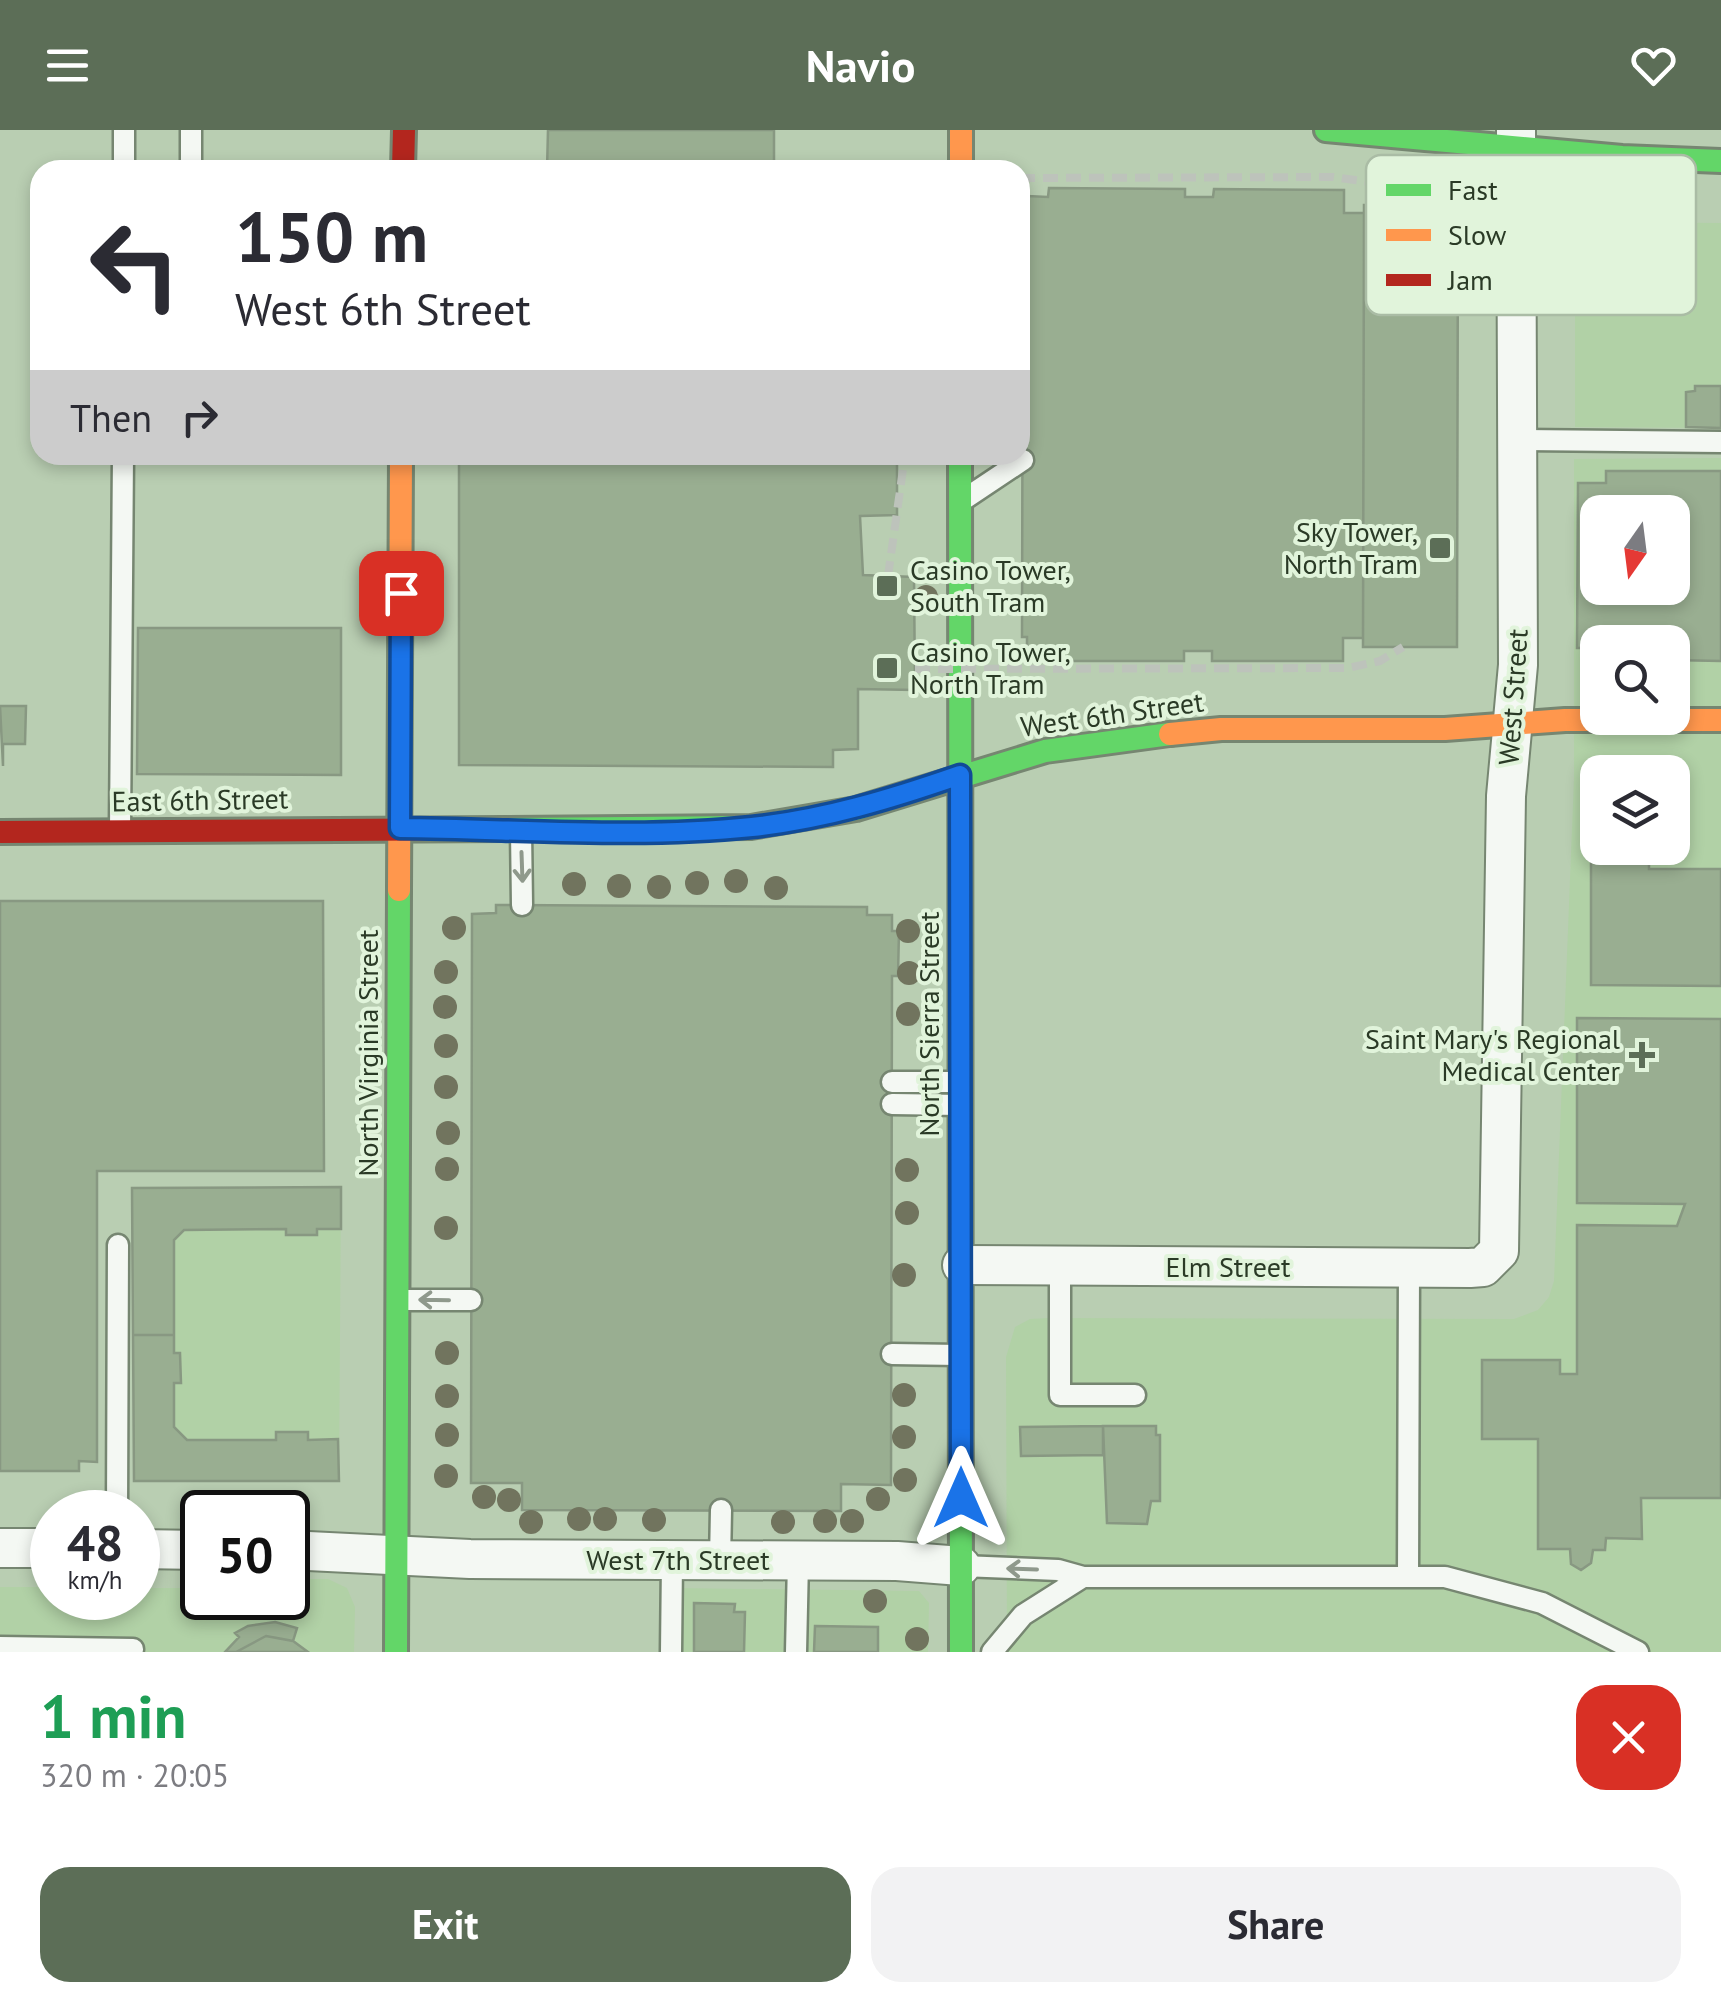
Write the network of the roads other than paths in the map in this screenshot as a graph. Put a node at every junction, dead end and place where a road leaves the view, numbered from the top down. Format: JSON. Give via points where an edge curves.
{"nodes":[{"id":1,"x":124,"y":130,"type":"edge"},
{"id":2,"x":191,"y":130,"type":"edge"},
{"id":3,"x":404,"y":130,"type":"edge"},
{"id":4,"x":961,"y":130,"type":"edge"},
{"id":5,"x":1326,"y":130,"type":"edge"},
{"id":6,"x":1516,"y":139,"type":"edge"},
{"id":7,"x":1594,"y":155,"type":"edge"},
{"id":8,"x":124,"y":160,"type":"edge"},
{"id":9,"x":191,"y":160,"type":"edge"},
{"id":10,"x":403,"y":160,"type":"edge"},
{"id":11,"x":961,"y":160,"type":"edge"},
{"id":12,"x":1696,"y":161,"type":"edge"},
{"id":13,"x":1721,"y":161,"type":"edge"},
{"id":14,"x":1517,"y":315,"type":"edge"},
{"id":15,"x":1518,"y":440,"type":"junction"},
{"id":16,"x":1721,"y":442,"type":"edge"},
{"id":17,"x":122,"y":465,"type":"edge"},
{"id":18,"x":401,"y":465,"type":"edge"},
{"id":19,"x":960,"y":465,"type":"edge"},
{"id":20,"x":1015,"y":465,"type":"edge"},
{"id":21,"x":960,"y":501,"type":"junction"},
{"id":22,"x":1721,"y":720,"type":"edge"},
{"id":23,"x":1513,"y":723,"type":"junction"},
{"id":24,"x":960,"y":775,"type":"junction"},
{"id":25,"x":400,"y":828,"type":"junction"},
{"id":26,"x":520,"y":829,"type":"junction"},
{"id":27,"x":120,"y":831,"type":"junction"},
{"id":28,"x":0,"y":832,"type":"edge"},
{"id":29,"x":522,"y":905,"type":"dead end"},
{"id":30,"x":892,"y":1093,"type":"dead end"},
{"id":31,"x":960,"y":1094,"type":"junction"},
{"id":32,"x":118,"y":1246,"type":"dead end"},
{"id":33,"x":1492,"y":1260,"type":"joint"},
{"id":34,"x":962,"y":1265,"type":"junction"},
{"id":35,"x":1060,"y":1266,"type":"junction"},
{"id":36,"x":1409,"y":1268,"type":"junction"},
{"id":37,"x":398,"y":1300,"type":"junction"},
{"id":38,"x":471,"y":1300,"type":"dead end"},
{"id":39,"x":892,"y":1354,"type":"dead end"},
{"id":40,"x":961,"y":1354,"type":"junction"},
{"id":41,"x":1135,"y":1395,"type":"dead end"},
{"id":42,"x":117,"y":1490,"type":"edge"},
{"id":43,"x":720,"y":1510,"type":"dead end"},
{"id":44,"x":0,"y":1548,"type":"edge"},
{"id":45,"x":30,"y":1548,"type":"edge"},
{"id":46,"x":310,"y":1551,"type":"edge"},
{"id":47,"x":395,"y":1555,"type":"junction"},
{"id":48,"x":672,"y":1561,"type":"junction"},
{"id":49,"x":720,"y":1561,"type":"junction"},
{"id":50,"x":798,"y":1561,"type":"junction"},
{"id":51,"x":961,"y":1566,"type":"junction"},
{"id":52,"x":1083,"y":1576,"type":"junction"},
{"id":53,"x":1408,"y":1576,"type":"junction"},
{"id":54,"x":0,"y":1647,"type":"edge"},
{"id":55,"x":133,"y":1649,"type":"dead end"},
{"id":56,"x":396,"y":1652,"type":"edge"},
{"id":57,"x":671,"y":1652,"type":"edge"},
{"id":58,"x":796,"y":1652,"type":"edge"},
{"id":59,"x":961,"y":1652,"type":"edge"},
{"id":60,"x":992,"y":1652,"type":"edge"},
{"id":61,"x":1638,"y":1652,"type":"edge"}],
"edges":[{"from":1,"to":8,"type":"lane"},
{"from":2,"to":9,"type":"lane"},
{"from":3,"to":10,"type":"main road"},
{"from":4,"to":11,"type":"main road"},
{"from":5,"to":6,"type":"main road"},
{"from":6,"to":7,"type":"main road"},
{"from":12,"to":13,"type":"main road"},
{"from":14,"to":15,"type":"street","name":"West Street"},
{"from":15,"to":16,"type":"lane"},
{"from":15,"to":23,"type":"street","name":"West Street"},
{"from":17,"to":27,"type":"lane"},
{"from":18,"to":25,"type":"main road","name":"North Virginia Street"},
{"from":19,"to":21,"type":"main road","name":"North Sierra Street"},
{"from":20,"to":21,"type":"lane"},
{"from":21,"to":24,"type":"main road","name":"North Sierra Street"},
{"from":22,"to":23,"type":"main road","name":"West 6th Street"},
{"from":23,"to":24,"type":"main road","name":"West 6th Street","via":[[1221,729],[1066,746]]},
{"from":23,"to":33,"type":"street","name":"West Street","via":[[1506,796],[1502,1240]]},
{"from":24,"to":26,"type":"main road","name":"West 6th Street","via":[[856,810],[751,827]]},
{"from":24,"to":31,"type":"main road","name":"North Sierra Street"},
{"from":25,"to":26,"type":"main road","name":"West 6th Street"},
{"from":25,"to":27,"type":"main road","name":"East 6th Street"},
{"from":25,"to":37,"type":"main road","name":"North Virginia Street"},
{"from":26,"to":29,"type":"lane","one_way":true},
{"from":27,"to":28,"type":"main road","name":"East 6th Street"},
{"from":30,"to":31,"type":"lane"},
{"from":31,"to":34,"type":"main road","name":"North Sierra Street"},
{"from":32,"to":42,"type":"lane"},
{"from":33,"to":36,"type":"street","name":"Elm Street","via":[[1483,1267]]},
{"from":34,"to":35,"type":"street","name":"Elm Street"},
{"from":34,"to":40,"type":"main road","name":"North Sierra Street"},
{"from":35,"to":36,"type":"street","name":"Elm Street"},
{"from":35,"to":41,"type":"lane","via":[[1060,1395]]},
{"from":36,"to":53,"type":"lane"},
{"from":38,"to":37,"type":"lane","one_way":true},
{"from":37,"to":47,"type":"main road","name":"North Virginia Street"},
{"from":39,"to":40,"type":"lane"},
{"from":40,"to":51,"type":"main road","name":"North Sierra Street"},
{"from":43,"to":49,"type":"lane"},
{"from":44,"to":45,"type":"street"},
{"from":46,"to":47,"type":"street","name":"West 7th Street"},
{"from":47,"to":48,"type":"street","name":"West 7th Street"},
{"from":47,"to":56,"type":"main road","name":"North Virginia Street"},
{"from":48,"to":49,"type":"street","name":"West 7th Street"},
{"from":48,"to":57,"type":"lane"},
{"from":49,"to":50,"type":"street","name":"West 7th Street"},
{"from":50,"to":51,"type":"street","name":"West 7th Street"},
{"from":50,"to":58,"type":"lane"},
{"from":52,"to":51,"type":"lane","one_way":true},
{"from":51,"to":59,"type":"main road","name":"North Sierra Street"},
{"from":52,"to":53,"type":"lane"},
{"from":52,"to":60,"type":"lane","via":[[1023,1615]]},
{"from":53,"to":61,"type":"lane","via":[[1517,1594]]},
{"from":54,"to":55,"type":"lane"}]}
